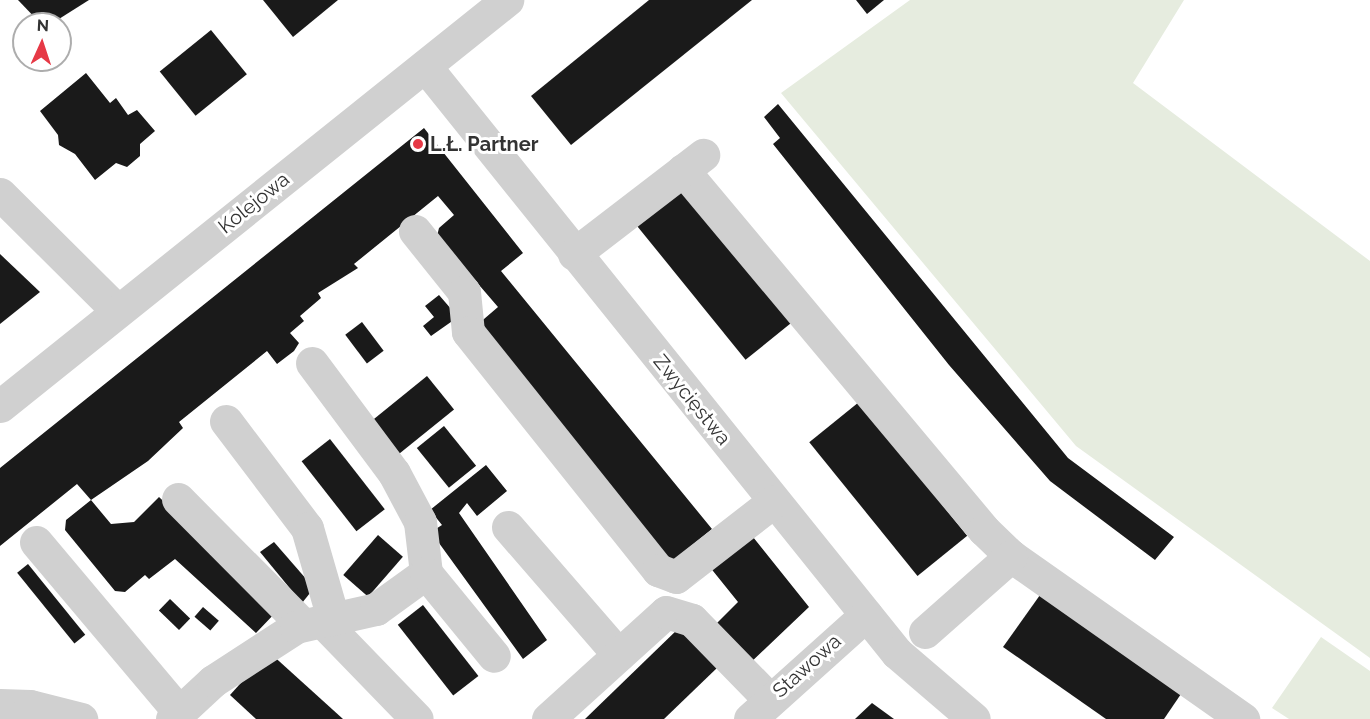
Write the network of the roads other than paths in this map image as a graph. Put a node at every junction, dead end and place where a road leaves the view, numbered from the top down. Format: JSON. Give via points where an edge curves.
{"nodes":[{"id":1,"x":507,"y":0,"type":"edge"},
{"id":2,"x":425,"y":66,"type":"junction"},
{"id":3,"x":0,"y":194,"type":"edge"},
{"id":4,"x":415,"y":231,"type":"dead end"},
{"id":5,"x":574,"y":254,"type":"junction"},
{"id":6,"x":118,"y":312,"type":"junction"},
{"id":7,"x":312,"y":363,"type":"dead end"},
{"id":8,"x":0,"y":406,"type":"edge"},
{"id":9,"x":226,"y":421,"type":"dead end"},
{"id":10,"x":178,"y":499,"type":"dead end"},
{"id":11,"x":774,"y":501,"type":"junction"},
{"id":12,"x":508,"y":528,"type":"dead end"},
{"id":13,"x":36,"y":542,"type":"dead end"},
{"id":14,"x":1011,"y":556,"type":"junction"},
{"id":15,"x":426,"y":573,"type":"junction"},
{"id":16,"x":866,"y":615,"type":"junction"},
{"id":17,"x":319,"y":621,"type":"junction"},
{"id":18,"x":925,"y":632,"type":"dead end"},
{"id":19,"x":619,"y":655,"type":"junction"},
{"id":20,"x":494,"y":656,"type":"dead end"},
{"id":21,"x":0,"y":705,"type":"edge"},
{"id":22,"x":760,"y":710,"type":"edge"},
{"id":23,"x":176,"y":716,"type":"edge"},
{"id":24,"x":81,"y":719,"type":"edge"},
{"id":25,"x":417,"y":719,"type":"edge"},
{"id":26,"x":548,"y":719,"type":"edge"},
{"id":27,"x":974,"y":719,"type":"edge"},
{"id":28,"x":1244,"y":719,"type":"edge"}],
"edges":[{"from":1,"to":2,"type":"street","name":"Kolejowa"},
{"from":2,"to":5,"type":"street","name":"Zwycięstwa"},
{"from":2,"to":6,"type":"street","name":"Kolejowa"},
{"from":3,"to":6,"type":"street"},
{"from":4,"to":11,"type":"street","via":[[464,292],[468,332],[658,570],[676,577]]},
{"from":5,"to":11,"type":"street","name":"Zwycięstwa"},
{"from":5,"to":14,"type":"street","via":[[693,162],[972,516]]},
{"from":6,"to":8,"type":"street","name":"Kolejowa"},
{"from":7,"to":15,"type":"street","via":[[394,473],[420,522]]},
{"from":9,"to":17,"type":"street","via":[[307,528]]},
{"from":10,"to":17,"type":"street"},
{"from":11,"to":16,"type":"street","name":"Zwycięstwa"},
{"from":12,"to":19,"type":"street"},
{"from":13,"to":23,"type":"street"},
{"from":14,"to":18,"type":"street"},
{"from":14,"to":28,"type":"street"},
{"from":15,"to":17,"type":"street","via":[[376,609]]},
{"from":15,"to":20,"type":"street"},
{"from":16,"to":22,"type":"street","name":"Stawowa"},
{"from":16,"to":27,"type":"street","name":"Zwycięstwa","via":[[897,653]]},
{"from":17,"to":23,"type":"street","via":[[213,681]]},
{"from":17,"to":25,"type":"street"},
{"from":19,"to":22,"type":"street","via":[[666,612],[692,620]]},
{"from":19,"to":26,"type":"street"},
{"from":21,"to":24,"type":"street","via":[[30,706]]}]}
